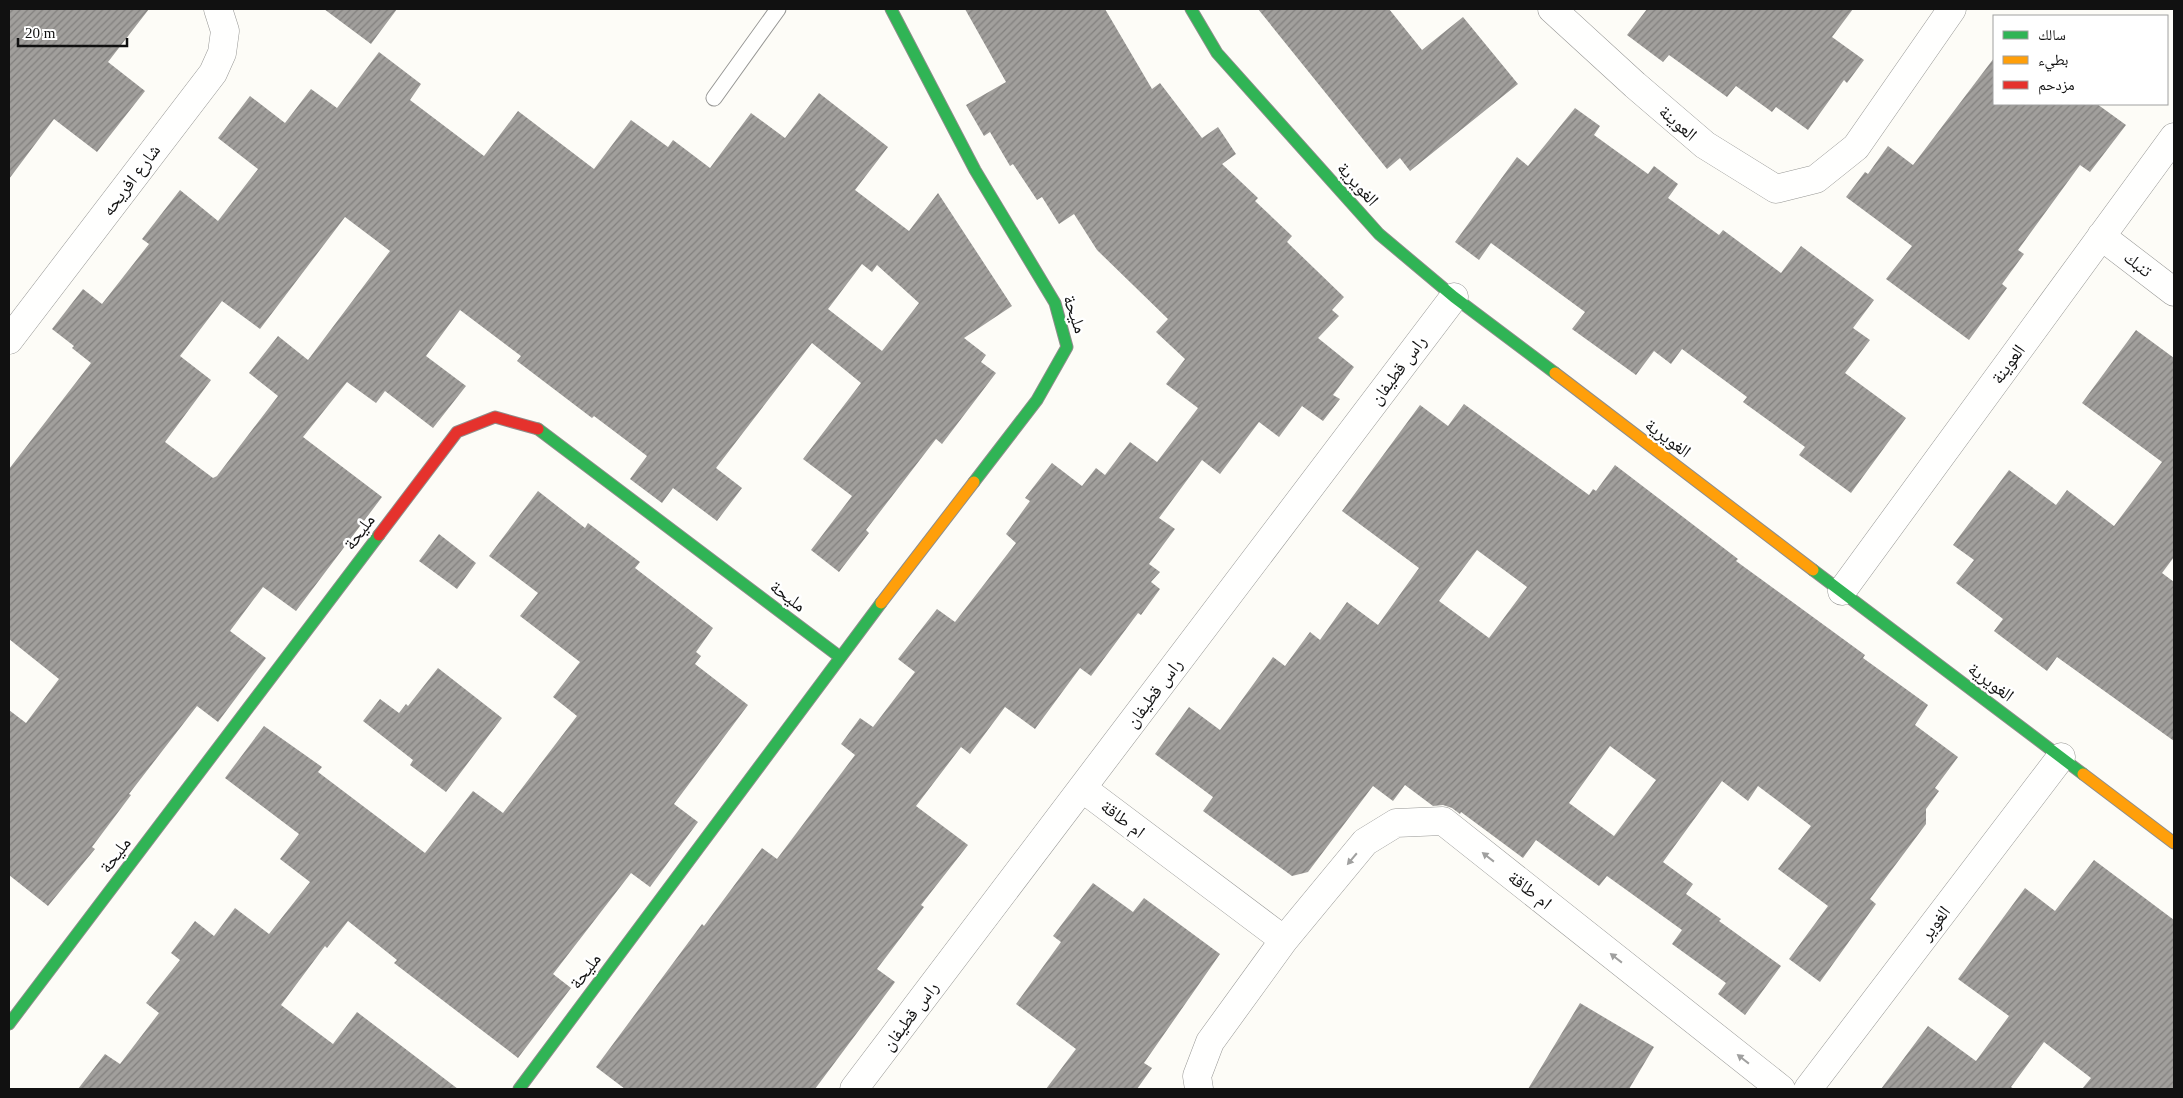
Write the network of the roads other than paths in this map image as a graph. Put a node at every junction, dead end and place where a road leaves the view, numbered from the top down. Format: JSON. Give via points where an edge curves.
{"nodes":[{"id":1,"x":218,"y":9,"type":"edge"},
{"id":2,"x":778,"y":9,"type":"edge"},
{"id":3,"x":891,"y":9,"type":"edge"},
{"id":4,"x":1192,"y":9,"type":"edge"},
{"id":5,"x":1552,"y":9,"type":"edge"},
{"id":6,"x":1952,"y":9,"type":"edge"},
{"id":7,"x":714,"y":98,"type":"dead end"},
{"id":8,"x":2174,"y":138,"type":"edge"},
{"id":9,"x":2101,"y":236,"type":"junction"},
{"id":10,"x":2174,"y":292,"type":"edge"},
{"id":11,"x":1454,"y":297,"type":"junction"},
{"id":12,"x":9,"y":340,"type":"edge"},
{"id":13,"x":1842,"y":591,"type":"junction"},
{"id":14,"x":840,"y":657,"type":"junction"},
{"id":15,"x":2061,"y":757,"type":"junction"},
{"id":16,"x":1082,"y":788,"type":"junction"},
{"id":17,"x":2174,"y":843,"type":"edge"},
{"id":18,"x":1284,"y":940,"type":"junction"},
{"id":19,"x":9,"y":1024,"type":"edge"},
{"id":20,"x":518,"y":1089,"type":"edge"},
{"id":21,"x":854,"y":1089,"type":"edge"},
{"id":22,"x":1199,"y":1089,"type":"edge"},
{"id":23,"x":1781,"y":1089,"type":"edge"},
{"id":24,"x":1808,"y":1089,"type":"edge"}],
"edges":[{"from":1,"to":12,"type":"street","name":"شارع افريحه","via":[[225,32],[222,53],[213,73]]},
{"from":2,"to":7,"type":"lane"},
{"from":3,"to":14,"type":"street","name":"مليحة","via":[[975,170],[1055,303],[1067,347],[1037,400]]},
{"from":4,"to":11,"type":"street","name":"الغويرية","via":[[1217,53],[1379,234]]},
{"from":5,"to":6,"type":"street","name":"العوينة","via":[[1705,145],[1776,189],[1816,180],[1856,146]]},
{"from":8,"to":9,"type":"street","name":"العوينة"},
{"from":9,"to":10,"type":"street","name":"تنبك"},
{"from":9,"to":13,"type":"street","name":"العوينة"},
{"from":11,"to":13,"type":"street","name":"الغويرية"},
{"from":11,"to":16,"type":"street","name":"راس قطيفان"},
{"from":13,"to":15,"type":"street","name":"الغويرية"},
{"from":14,"to":19,"type":"street","name":"مليحة","via":[[536,428],[495,417],[457,432]]},
{"from":14,"to":20,"type":"street","name":"مليحة"},
{"from":15,"to":17,"type":"street","name":"الغويرية"},
{"from":15,"to":24,"type":"street","name":"الغوير"},
{"from":16,"to":18,"type":"street","name":"ام طاقة"},
{"from":16,"to":21,"type":"street","name":"راس قطيفان"},
{"from":18,"to":22,"type":"street","name":"ام طاقة","via":[[1210,1042],[1196,1076]]},
{"from":23,"to":18,"type":"street","name":"ام طاقة","one_way":true,"via":[[1442,821],[1396,823],[1365,842]]}]}
